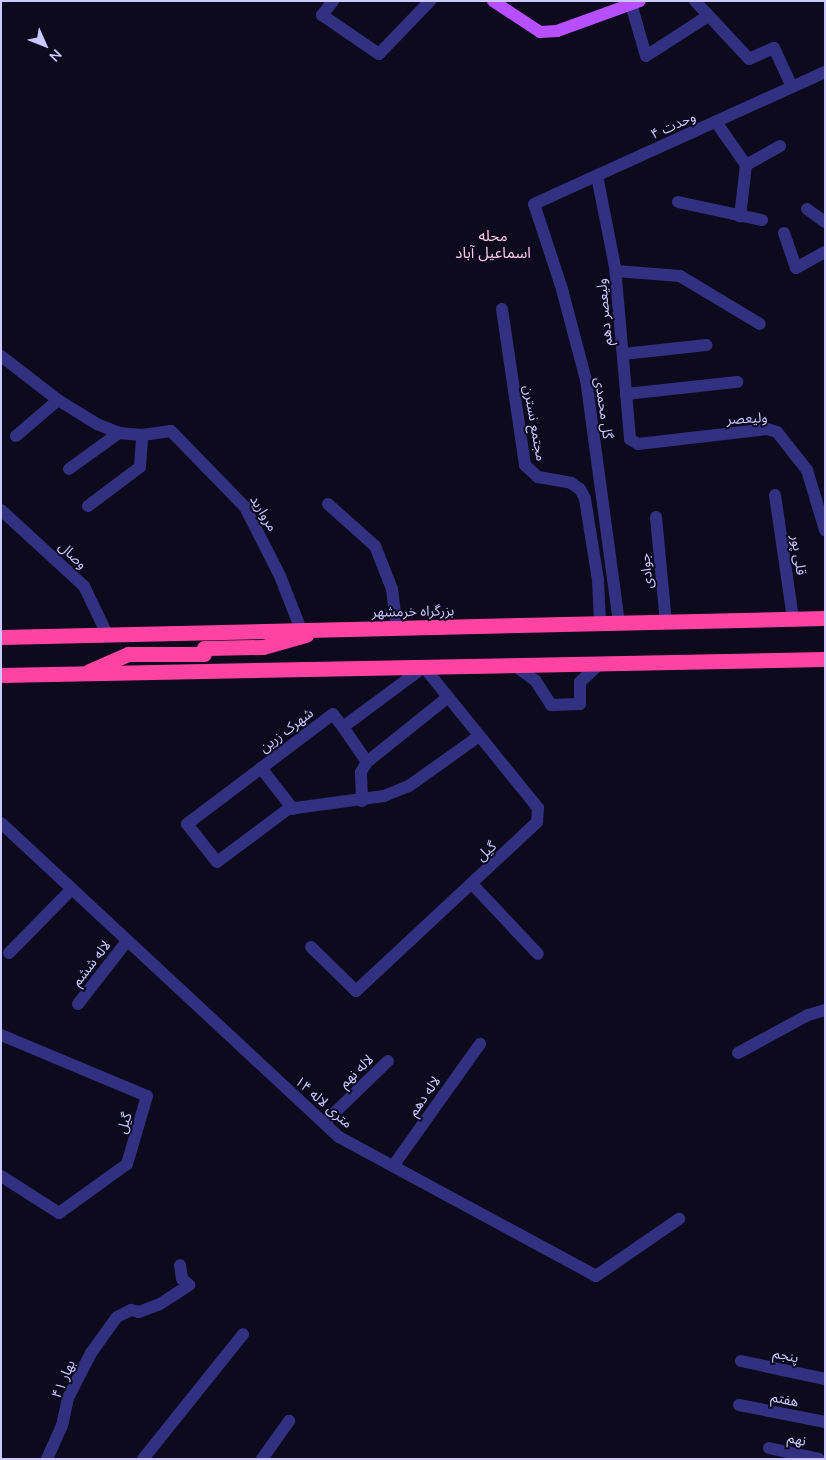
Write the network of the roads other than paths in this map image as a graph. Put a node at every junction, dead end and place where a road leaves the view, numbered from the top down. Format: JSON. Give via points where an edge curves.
{"nodes":[{"id":1,"x":333,"y":1,"type":"edge"},
{"id":2,"x":430,"y":1,"type":"edge"},
{"id":3,"x":493,"y":1,"type":"edge"},
{"id":4,"x":695,"y":1,"type":"edge"},
{"id":5,"x":636,"y":3,"type":"edge"},
{"id":6,"x":708,"y":16,"type":"junction"},
{"id":7,"x":823,"y":76,"type":"edge"},
{"id":8,"x":792,"y":88,"type":"junction"},
{"id":9,"x":716,"y":122,"type":"junction"},
{"id":10,"x":780,"y":146,"type":"dead end"},
{"id":11,"x":746,"y":165,"type":"junction"},
{"id":12,"x":597,"y":176,"type":"junction"},
{"id":13,"x":678,"y":202,"type":"dead end"},
{"id":14,"x":534,"y":204,"type":"joint"},
{"id":15,"x":807,"y":208,"type":"dead end"},
{"id":16,"x":740,"y":217,"type":"junction"},
{"id":17,"x":762,"y":220,"type":"dead end"},
{"id":18,"x":825,"y":222,"type":"edge"},
{"id":19,"x":784,"y":233,"type":"dead end"},
{"id":20,"x":825,"y":252,"type":"edge"},
{"id":21,"x":616,"y":271,"type":"junction"},
{"id":22,"x":502,"y":309,"type":"dead end"},
{"id":23,"x":760,"y":324,"type":"dead end"},
{"id":24,"x":707,"y":345,"type":"dead end"},
{"id":25,"x":623,"y":354,"type":"junction"},
{"id":26,"x":3,"y":360,"type":"edge"},
{"id":27,"x":736,"y":382,"type":"dead end"},
{"id":28,"x":626,"y":394,"type":"junction"},
{"id":29,"x":58,"y":400,"type":"junction"},
{"id":30,"x":119,"y":434,"type":"junction"},
{"id":31,"x":142,"y":435,"type":"junction"},
{"id":32,"x":16,"y":436,"type":"dead end"},
{"id":33,"x":638,"y":444,"type":"joint"},
{"id":34,"x":69,"y":469,"type":"dead end"},
{"id":35,"x":776,"y":495,"type":"dead end"},
{"id":36,"x":328,"y":504,"type":"dead end"},
{"id":37,"x":88,"y":506,"type":"dead end"},
{"id":38,"x":1,"y":510,"type":"edge"},
{"id":39,"x":656,"y":517,"type":"dead end"},
{"id":40,"x":825,"y":530,"type":"edge"},
{"id":41,"x":825,"y":618,"type":"edge"},
{"id":42,"x":793,"y":619,"type":"junction"},
{"id":43,"x":666,"y":622,"type":"junction"},
{"id":44,"x":600,"y":623,"type":"junction"},
{"id":45,"x":619,"y":623,"type":"junction"},
{"id":46,"x":397,"y":628,"type":"junction"},
{"id":47,"x":301,"y":630,"type":"junction"},
{"id":48,"x":327,"y":630,"type":"junction"},
{"id":49,"x":205,"y":632,"type":"junction"},
{"id":50,"x":107,"y":634,"type":"junction"},
{"id":51,"x":1,"y":637,"type":"edge"},
{"id":52,"x":204,"y":651,"type":"junction"},
{"id":53,"x":825,"y":659,"type":"edge"},
{"id":54,"x":599,"y":664,"type":"junction"},
{"id":55,"x":514,"y":665,"type":"junction"},
{"id":56,"x":424,"y":667,"type":"junction"},
{"id":57,"x":204,"y":671,"type":"junction"},
{"id":58,"x":82,"y":674,"type":"junction"},
{"id":59,"x":1,"y":675,"type":"edge"},
{"id":60,"x":448,"y":697,"type":"junction"},
{"id":61,"x":343,"y":727,"type":"junction"},
{"id":62,"x":479,"y":736,"type":"junction"},
{"id":63,"x":367,"y":762,"type":"junction"},
{"id":64,"x":261,"y":768,"type":"junction"},
{"id":65,"x":362,"y":801,"type":"junction"},
{"id":66,"x":293,"y":808,"type":"junction"},
{"id":67,"x":1,"y":823,"type":"edge"},
{"id":68,"x":472,"y":884,"type":"junction"},
{"id":69,"x":72,"y":889,"type":"junction"},
{"id":70,"x":127,"y":941,"type":"junction"},
{"id":71,"x":311,"y":947,"type":"dead end"},
{"id":72,"x":9,"y":953,"type":"dead end"},
{"id":73,"x":538,"y":954,"type":"dead end"},
{"id":74,"x":78,"y":1004,"type":"dead end"},
{"id":75,"x":825,"y":1010,"type":"edge"},
{"id":76,"x":1,"y":1035,"type":"edge"},
{"id":77,"x":480,"y":1044,"type":"dead end"},
{"id":78,"x":738,"y":1052,"type":"dead end"},
{"id":79,"x":388,"y":1061,"type":"dead end"},
{"id":80,"x":324,"y":1123,"type":"junction"},
{"id":81,"x":393,"y":1166,"type":"junction"},
{"id":82,"x":1,"y":1176,"type":"edge"},
{"id":83,"x":679,"y":1219,"type":"dead end"},
{"id":84,"x":180,"y":1265,"type":"dead end"},
{"id":85,"x":243,"y":1334,"type":"dead end"},
{"id":86,"x":741,"y":1362,"type":"dead end"},
{"id":87,"x":825,"y":1378,"type":"edge"},
{"id":88,"x":739,"y":1405,"type":"dead end"},
{"id":89,"x":289,"y":1421,"type":"dead end"},
{"id":90,"x":825,"y":1422,"type":"edge"},
{"id":91,"x":770,"y":1448,"type":"dead end"},
{"id":92,"x":47,"y":1459,"type":"edge"},
{"id":93,"x":143,"y":1459,"type":"edge"},
{"id":94,"x":262,"y":1459,"type":"edge"},
{"id":95,"x":819,"y":1459,"type":"edge"}],
"edges":[{"from":1,"to":2,"type":"street","via":[[322,15],[379,54]]},
{"from":3,"to":5,"type":"main road","via":[[540,32],[557,30]]},
{"from":4,"to":6,"type":"street"},
{"from":5,"to":6,"type":"street","via":[[646,56]]},
{"from":6,"to":8,"type":"street","via":[[748,59],[774,48]]},
{"from":7,"to":8,"type":"street","name":"وحدت ۴"},
{"from":8,"to":9,"type":"street","name":"وحدت ۴"},
{"from":9,"to":11,"type":"street"},
{"from":9,"to":12,"type":"street","name":"وحدت ۴"},
{"from":10,"to":11,"type":"street"},
{"from":11,"to":16,"type":"street"},
{"from":12,"to":14,"type":"street","name":"وحدت ۴"},
{"from":12,"to":21,"type":"street","name":"ولیعصر دهم"},
{"from":13,"to":16,"type":"street"},
{"from":14,"to":45,"type":"street","name":"گل محمدی","via":[[562,289],[586,380]]},
{"from":15,"to":18,"type":"street"},
{"from":16,"to":17,"type":"street"},
{"from":19,"to":20,"type":"street","via":[[796,268]]},
{"from":21,"to":23,"type":"street","via":[[680,276]]},
{"from":21,"to":25,"type":"street","name":"ولیعصر دهم"},
{"from":22,"to":44,"type":"street","name":"مجتمع نسترن","via":[[525,465],[538,477],[571,483],[580,489],[585,499],[598,580]]},
{"from":24,"to":25,"type":"street"},
{"from":25,"to":28,"type":"street","name":"ولیعصر دهم"},
{"from":26,"to":29,"type":"street"},
{"from":27,"to":28,"type":"street"},
{"from":28,"to":33,"type":"street","name":"ولیعصر دهم","via":[[630,438]]},
{"from":29,"to":30,"type":"street"},
{"from":29,"to":32,"type":"street"},
{"from":30,"to":31,"type":"street"},
{"from":30,"to":34,"type":"street"},
{"from":31,"to":37,"type":"street","via":[[140,467]]},
{"from":31,"to":47,"type":"street","name":"مروارید","via":[[171,431],[245,506],[280,576]]},
{"from":33,"to":40,"type":"street","name":"ولیعصر","via":[[767,429],[777,432],[808,470]]},
{"from":35,"to":42,"type":"street","name":"قلی پور"},
{"from":36,"to":46,"type":"street","via":[[375,546],[392,590]]},
{"from":38,"to":50,"type":"street","name":"وصال","via":[[84,586]]},
{"from":39,"to":43,"type":"street","name":"جوادی"},
{"from":41,"to":42,"type":"highway","name":"بزرگراه خرمشهر"},
{"from":42,"to":43,"type":"highway","name":"بزرگراه خرمشهر"},
{"from":43,"to":45,"type":"highway","name":"بزرگراه خرمشهر"},
{"from":44,"to":45,"type":"highway","name":"بزرگراه خرمشهر"},
{"from":44,"to":46,"type":"highway","name":"بزرگراه خرمشهر"},
{"from":46,"to":48,"type":"highway","name":"بزرگراه خرمشهر"},
{"from":47,"to":48,"type":"highway","name":"بزرگراه خرمشهر"},
{"from":47,"to":49,"type":"highway","name":"بزرگراه خرمشهر"},
{"from":48,"to":52,"type":"highway","via":[[263,647]]},
{"from":49,"to":50,"type":"highway","name":"بزرگراه خرمشهر"},
{"from":49,"to":52,"type":"highway"},
{"from":50,"to":51,"type":"highway","name":"بزرگراه خرمشهر"},
{"from":52,"to":57,"type":"highway"},
{"from":52,"to":58,"type":"highway","via":[[128,654]]},
{"from":53,"to":54,"type":"highway"},
{"from":54,"to":55,"type":"highway"},
{"from":54,"to":55,"type":"street","via":[[580,682],[580,704],[551,705],[535,680]]},
{"from":55,"to":56,"type":"highway"},
{"from":56,"to":57,"type":"highway"},
{"from":56,"to":60,"type":"street","name":"گیل"},
{"from":56,"to":61,"type":"street"},
{"from":57,"to":58,"type":"highway"},
{"from":58,"to":59,"type":"highway"},
{"from":60,"to":62,"type":"street","name":"گیل"},
{"from":60,"to":63,"type":"street"},
{"from":61,"to":63,"type":"street"},
{"from":61,"to":64,"type":"street","name":"شهرک زرین","via":[[333,714]]},
{"from":62,"to":65,"type":"street","via":[[409,786]]},
{"from":62,"to":68,"type":"street","name":"گیل","via":[[538,808],[539,815],[529,832]]},
{"from":63,"to":65,"type":"street","via":[[361,772]]},
{"from":64,"to":66,"type":"street"},
{"from":64,"to":66,"type":"street","name":"شهرک زرین","via":[[187,824],[217,862],[281,813]]},
{"from":65,"to":66,"type":"street"},
{"from":67,"to":69,"type":"street","name":"۱۴ متری لاله"},
{"from":68,"to":71,"type":"street","name":"گیل","via":[[356,991]]},
{"from":68,"to":73,"type":"street"},
{"from":69,"to":70,"type":"street","name":"۱۴ متری لاله"},
{"from":69,"to":72,"type":"street"},
{"from":70,"to":74,"type":"street","name":"لاله ششم"},
{"from":70,"to":80,"type":"street","name":"۱۴ متری لاله"},
{"from":75,"to":78,"type":"street","via":[[808,1015]]},
{"from":76,"to":82,"type":"street","name":"گیل","via":[[147,1096],[127,1164],[59,1213]]},
{"from":77,"to":81,"type":"street","name":"لاله دهم"},
{"from":79,"to":80,"type":"street","name":"لاله نهم"},
{"from":80,"to":81,"type":"street","name":"۱۴ متری لاله","via":[[339,1137]]},
{"from":81,"to":83,"type":"street","name":"۱۴ متری لاله","via":[[596,1276]]},
{"from":84,"to":92,"type":"street","name":"بهار ۴۱","via":[[182,1279],[189,1285],[180,1294],[117,1317],[91,1353],[68,1398],[62,1426]]},
{"from":85,"to":93,"type":"street"},
{"from":86,"to":87,"type":"street","name":"پنجم"},
{"from":88,"to":90,"type":"street","name":"هفتم"},
{"from":89,"to":94,"type":"street"},
{"from":91,"to":95,"type":"street","name":"نهم"}]}
